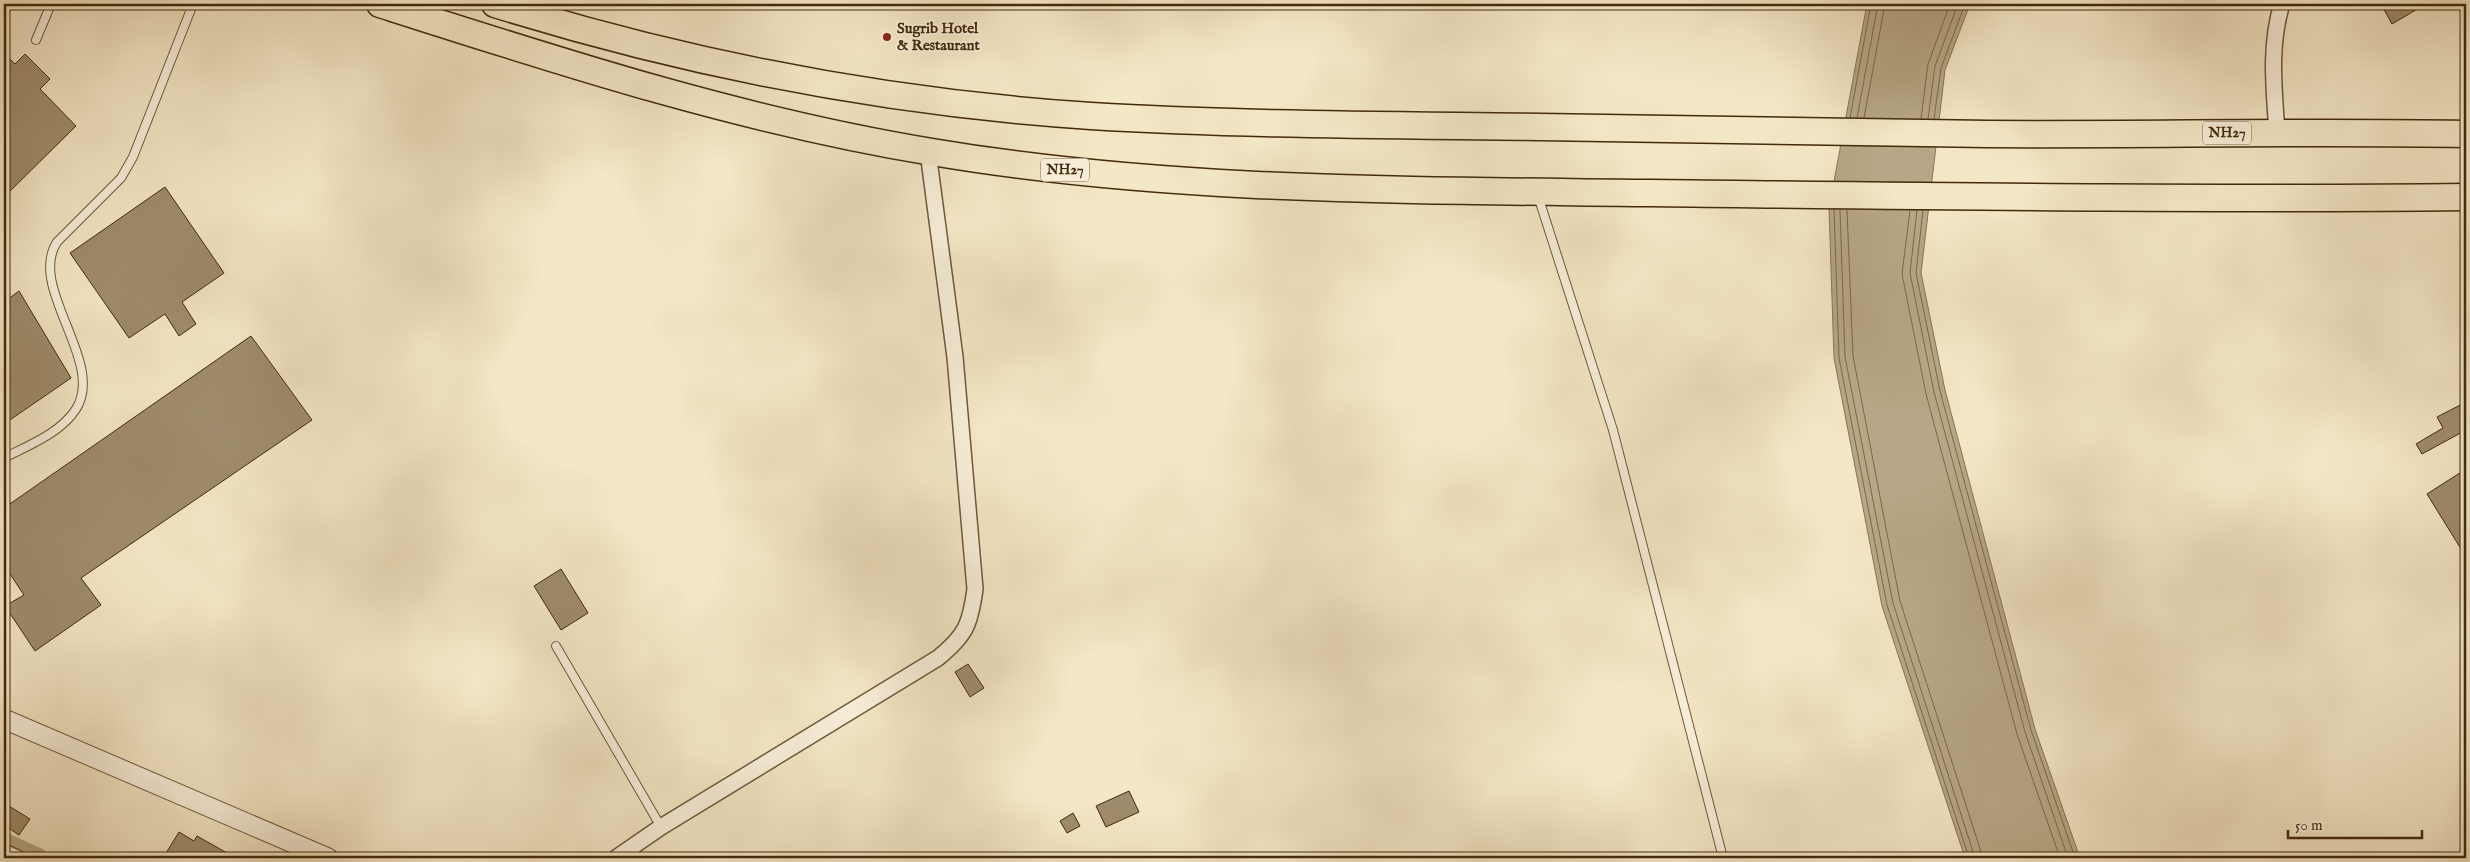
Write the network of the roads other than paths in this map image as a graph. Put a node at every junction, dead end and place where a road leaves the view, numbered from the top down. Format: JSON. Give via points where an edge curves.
{"nodes":[{"id":1,"x":51,"y":4,"type":"edge"},
{"id":2,"x":193,"y":4,"type":"edge"},
{"id":3,"x":380,"y":4,"type":"edge"},
{"id":4,"x":2282,"y":4,"type":"edge"},
{"id":5,"x":512,"y":6,"type":"edge"},
{"id":6,"x":36,"y":40,"type":"dead end"},
{"id":7,"x":2277,"y":132,"type":"junction"},
{"id":8,"x":2466,"y":134,"type":"edge"},
{"id":9,"x":928,"y":152,"type":"junction"},
{"id":10,"x":1537,"y":191,"type":"junction"},
{"id":11,"x":2466,"y":197,"type":"edge"},
{"id":12,"x":4,"y":458,"type":"edge"},
{"id":13,"x":556,"y":646,"type":"dead end"},
{"id":14,"x":4,"y":719,"type":"edge"},
{"id":15,"x":661,"y":827,"type":"junction"},
{"id":16,"x":4,"y":852,"type":"edge"},
{"id":17,"x":17,"y":858,"type":"edge"},
{"id":18,"x":328,"y":858,"type":"edge"},
{"id":19,"x":616,"y":858,"type":"edge"},
{"id":20,"x":1723,"y":858,"type":"edge"}],
"edges":[{"from":1,"to":6,"type":"lane"},
{"from":2,"to":12,"type":"lane","via":[[133,157],[121,178],[50,253],[51,279],[76,351],[82,397],[68,419],[54,430]]},
{"from":3,"to":9,"type":"highway","number":"NH27","via":[[650,88],[802,126]]},
{"from":4,"to":7,"type":"street","via":[[2275,32]]},
{"from":5,"to":7,"type":"highway","number":"NH27","via":[[551,21],[757,70],[897,95],[1088,115],[1257,124],[1988,134]]},
{"from":7,"to":8,"type":"highway","number":"NH27"},
{"from":9,"to":10,"type":"highway","number":"NH27","via":[[1011,164],[1196,182]]},
{"from":9,"to":15,"type":"street","via":[[955,357],[975,589],[971,618],[958,641],[938,658]]},
{"from":10,"to":11,"type":"highway","number":"NH27","via":[[2235,199]]},
{"from":10,"to":20,"type":"lane","via":[[1613,430]]},
{"from":13,"to":15,"type":"lane"},
{"from":14,"to":18,"type":"street"},
{"from":15,"to":19,"type":"street"},
{"from":16,"to":17,"type":"street"}]}
